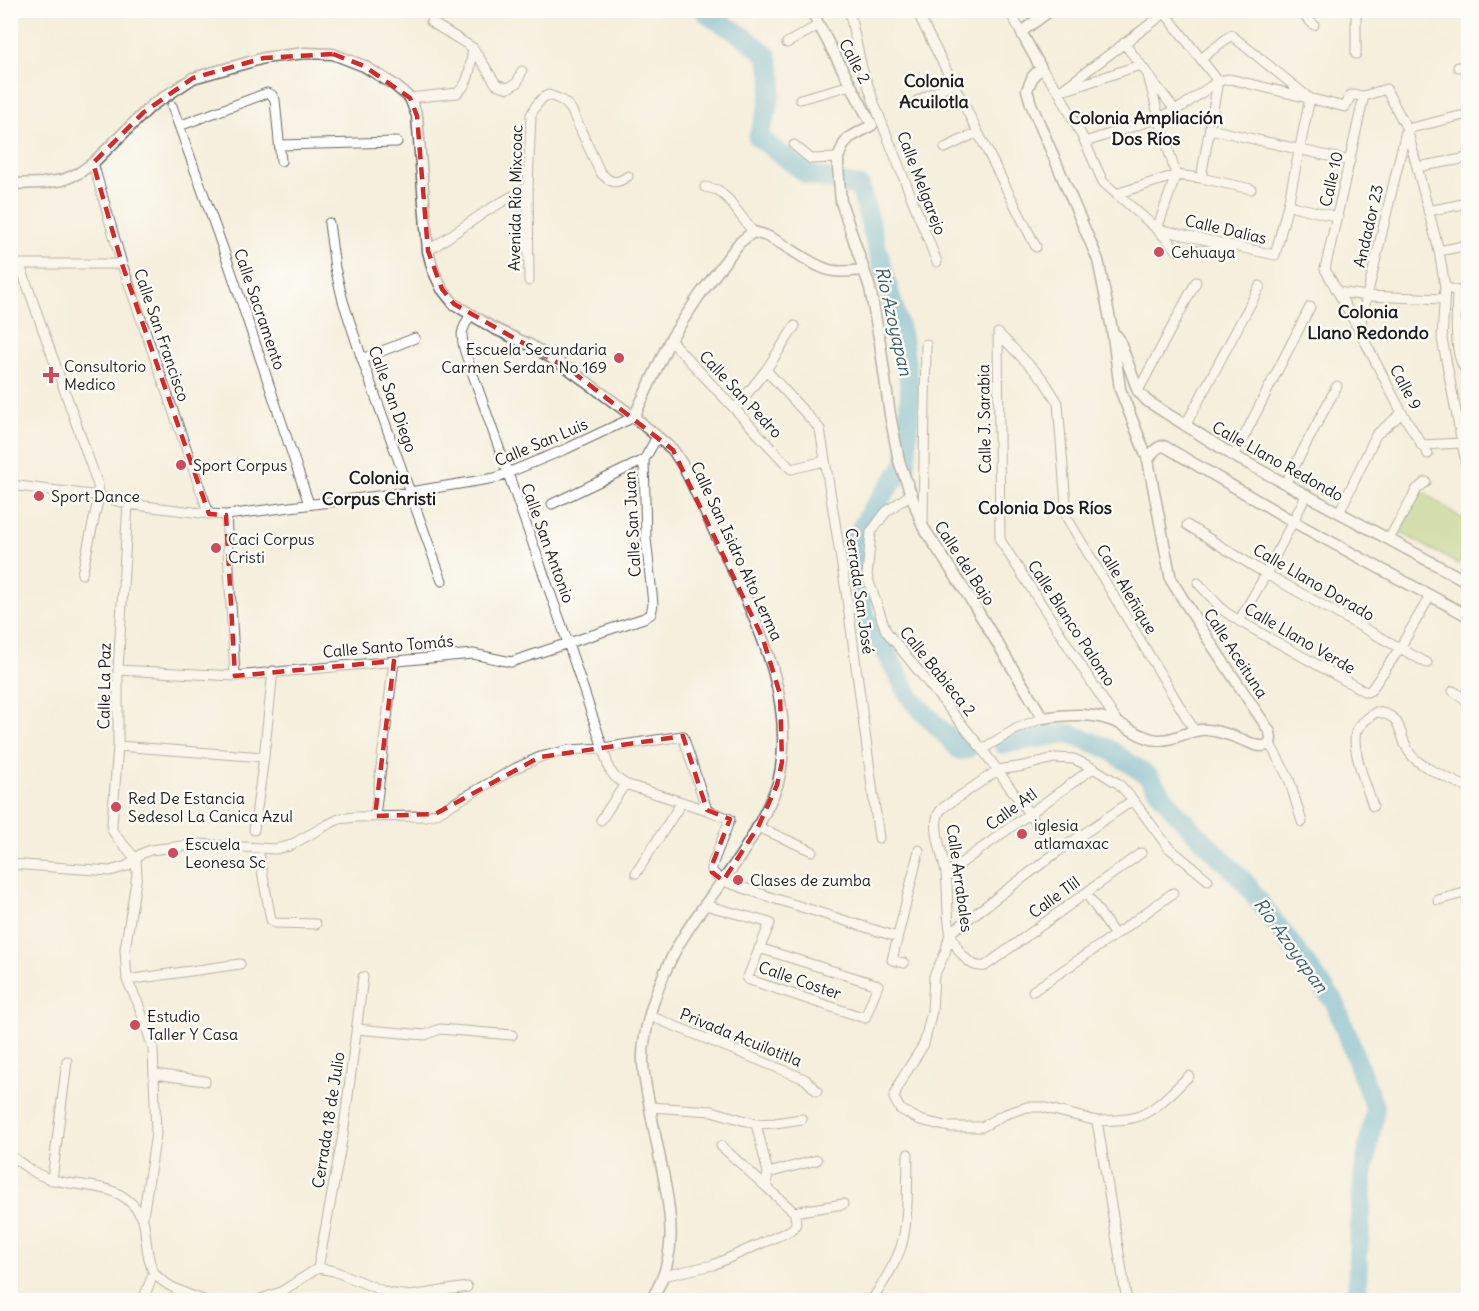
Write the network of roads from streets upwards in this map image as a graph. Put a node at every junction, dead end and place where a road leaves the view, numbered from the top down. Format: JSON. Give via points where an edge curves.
{"nodes":[{"id":1,"x":811,"y":10,"type":"edge"},
{"id":2,"x":849,"y":10,"type":"edge"},
{"id":3,"x":916,"y":10,"type":"edge"},
{"id":4,"x":1009,"y":10,"type":"edge"},
{"id":5,"x":1051,"y":10,"type":"edge"},
{"id":6,"x":1298,"y":10,"type":"edge"},
{"id":7,"x":1356,"y":10,"type":"edge"},
{"id":8,"x":1167,"y":12,"type":"edge"},
{"id":9,"x":431,"y":22,"type":"dead end"},
{"id":10,"x":819,"y":25,"type":"junction"},
{"id":11,"x":1314,"y":25,"type":"dead end"},
{"id":12,"x":1021,"y":32,"type":"junction"},
{"id":13,"x":787,"y":43,"type":"dead end"},
{"id":14,"x":1124,"y":44,"type":"junction"},
{"id":15,"x":473,"y":48,"type":"junction"},
{"id":16,"x":1356,"y":54,"type":"dead end"},
{"id":17,"x":1201,"y":59,"type":"junction"},
{"id":18,"x":1140,"y":65,"type":"junction"},
{"id":19,"x":1468,"y":66,"type":"edge"},
{"id":20,"x":1041,"y":68,"type":"junction"},
{"id":21,"x":1458,"y":68,"type":"dead end"},
{"id":22,"x":522,"y":71,"type":"dead end"},
{"id":23,"x":1148,"y":75,"type":"junction"},
{"id":24,"x":1218,"y":81,"type":"junction"},
{"id":25,"x":953,"y":83,"type":"junction"},
{"id":26,"x":851,"y":86,"type":"junction"},
{"id":27,"x":1059,"y":92,"type":"junction"},
{"id":28,"x":1364,"y":96,"type":"junction"},
{"id":29,"x":410,"y":98,"type":"junction"},
{"id":30,"x":1310,"y":98,"type":"junction"},
{"id":31,"x":800,"y":99,"type":"dead end"},
{"id":32,"x":917,"y":101,"type":"dead end"},
{"id":33,"x":172,"y":106,"type":"dead end"},
{"id":34,"x":1175,"y":110,"type":"junction"},
{"id":35,"x":1468,"y":114,"type":"edge"},
{"id":36,"x":1159,"y":118,"type":"junction"},
{"id":37,"x":877,"y":123,"type":"junction"},
{"id":38,"x":179,"y":126,"type":"junction"},
{"id":39,"x":1210,"y":129,"type":"junction"},
{"id":40,"x":1407,"y":129,"type":"junction"},
{"id":41,"x":978,"y":132,"type":"junction"},
{"id":42,"x":397,"y":142,"type":"dead end"},
{"id":43,"x":1085,"y":142,"type":"junction"},
{"id":44,"x":279,"y":145,"type":"junction"},
{"id":45,"x":794,"y":145,"type":"dead end"},
{"id":46,"x":945,"y":148,"type":"dead end"},
{"id":47,"x":1299,"y":150,"type":"junction"},
{"id":48,"x":1468,"y":158,"type":"edge"},
{"id":49,"x":281,"y":161,"type":"dead end"},
{"id":50,"x":1350,"y":161,"type":"junction"},
{"id":51,"x":93,"y":163,"type":"junction"},
{"id":52,"x":838,"y":163,"type":"junction"},
{"id":53,"x":1417,"y":166,"type":"junction"},
{"id":54,"x":1176,"y":175,"type":"junction"},
{"id":55,"x":628,"y":176,"type":"dead end"},
{"id":56,"x":1201,"y":178,"type":"junction"},
{"id":57,"x":10,"y":183,"type":"edge"},
{"id":58,"x":528,"y":187,"type":"junction"},
{"id":59,"x":705,"y":187,"type":"dead end"},
{"id":60,"x":1251,"y":189,"type":"dead end"},
{"id":61,"x":1116,"y":195,"type":"junction"},
{"id":62,"x":1468,"y":203,"type":"edge"},
{"id":63,"x":1288,"y":205,"type":"junction"},
{"id":64,"x":1428,"y":211,"type":"junction"},
{"id":65,"x":1338,"y":217,"type":"junction"},
{"id":66,"x":329,"y":223,"type":"dead end"},
{"id":67,"x":1157,"y":229,"type":"junction"},
{"id":68,"x":753,"y":232,"type":"junction"},
{"id":69,"x":1468,"y":245,"type":"edge"},
{"id":70,"x":1036,"y":246,"type":"dead end"},
{"id":71,"x":1245,"y":249,"type":"junction"},
{"id":72,"x":1439,"y":251,"type":"junction"},
{"id":73,"x":428,"y":252,"type":"junction"},
{"id":74,"x":937,"y":262,"type":"dead end"},
{"id":75,"x":15,"y":264,"type":"edge"},
{"id":76,"x":122,"y":264,"type":"junction"},
{"id":77,"x":1325,"y":269,"type":"joint"},
{"id":78,"x":863,"y":270,"type":"junction"},
{"id":79,"x":529,"y":281,"type":"dead end"},
{"id":80,"x":1196,"y":282,"type":"dead end"},
{"id":81,"x":1260,"y":286,"type":"dead end"},
{"id":82,"x":1445,"y":287,"type":"junction"},
{"id":83,"x":1338,"y":292,"type":"junction"},
{"id":84,"x":1367,"y":296,"type":"junction"},
{"id":85,"x":1444,"y":299,"type":"junction"},
{"id":86,"x":1310,"y":307,"type":"dead end"},
{"id":87,"x":471,"y":314,"type":"junction"},
{"id":88,"x":795,"y":326,"type":"dead end"},
{"id":89,"x":1112,"y":329,"type":"junction"},
{"id":90,"x":1359,"y":330,"type":"junction"},
{"id":91,"x":998,"y":333,"type":"joint"},
{"id":92,"x":415,"y":338,"type":"dead end"},
{"id":93,"x":670,"y":340,"type":"junction"},
{"id":94,"x":926,"y":344,"type":"dead end"},
{"id":95,"x":362,"y":359,"type":"junction"},
{"id":96,"x":766,"y":370,"type":"junction"},
{"id":97,"x":1468,"y":372,"type":"edge"},
{"id":98,"x":1337,"y":386,"type":"dead end"},
{"id":99,"x":1138,"y":391,"type":"junction"},
{"id":100,"x":735,"y":409,"type":"junction"},
{"id":101,"x":1402,"y":413,"type":"junction"},
{"id":102,"x":634,"y":417,"type":"junction"},
{"id":103,"x":1185,"y":426,"type":"junction"},
{"id":104,"x":657,"y":437,"type":"junction"},
{"id":105,"x":1462,"y":443,"type":"junction"},
{"id":106,"x":1421,"y":445,"type":"junction"},
{"id":107,"x":1428,"y":454,"type":"dead end"},
{"id":108,"x":1234,"y":456,"type":"junction"},
{"id":109,"x":644,"y":460,"type":"junction"},
{"id":110,"x":825,"y":460,"type":"junction"},
{"id":111,"x":1148,"y":460,"type":"junction"},
{"id":112,"x":507,"y":473,"type":"junction"},
{"id":113,"x":1468,"y":474,"type":"edge"},
{"id":114,"x":1426,"y":482,"type":"dead end"},
{"id":115,"x":1285,"y":484,"type":"junction"},
{"id":116,"x":10,"y":485,"type":"edge"},
{"id":117,"x":910,"y":489,"type":"junction"},
{"id":118,"x":410,"y":492,"type":"junction"},
{"id":119,"x":99,"y":496,"type":"junction"},
{"id":120,"x":1306,"y":496,"type":"junction"},
{"id":121,"x":128,"y":504,"type":"junction"},
{"id":122,"x":309,"y":504,"type":"junction"},
{"id":123,"x":552,"y":504,"type":"dead end"},
{"id":124,"x":1339,"y":513,"type":"junction"},
{"id":125,"x":209,"y":514,"type":"junction"},
{"id":126,"x":226,"y":515,"type":"junction"},
{"id":127,"x":1294,"y":522,"type":"junction"},
{"id":128,"x":1187,"y":525,"type":"dead end"},
{"id":129,"x":923,"y":527,"type":"junction"},
{"id":130,"x":1389,"y":539,"type":"junction"},
{"id":131,"x":1000,"y":540,"type":"joint"},
{"id":132,"x":82,"y":574,"type":"dead end"},
{"id":133,"x":1266,"y":574,"type":"junction"},
{"id":134,"x":442,"y":581,"type":"dead end"},
{"id":135,"x":1468,"y":582,"type":"edge"},
{"id":136,"x":1198,"y":583,"type":"dead end"},
{"id":137,"x":1430,"y":596,"type":"junction"},
{"id":138,"x":651,"y":614,"type":"joint"},
{"id":139,"x":1468,"y":616,"type":"edge"},
{"id":140,"x":1239,"y":621,"type":"junction"},
{"id":141,"x":568,"y":643,"type":"junction"},
{"id":142,"x":1400,"y":648,"type":"junction"},
{"id":143,"x":394,"y":661,"type":"junction"},
{"id":144,"x":1427,"y":663,"type":"dead end"},
{"id":145,"x":118,"y":670,"type":"junction"},
{"id":146,"x":273,"y":671,"type":"junction"},
{"id":147,"x":235,"y":675,"type":"junction"},
{"id":148,"x":1453,"y":692,"type":"dead end"},
{"id":149,"x":1468,"y":701,"type":"edge"},
{"id":150,"x":1043,"y":718,"type":"junction"},
{"id":151,"x":1118,"y":723,"type":"junction"},
{"id":152,"x":1194,"y":730,"type":"junction"},
{"id":153,"x":1270,"y":744,"type":"junction"},
{"id":154,"x":118,"y":746,"type":"junction"},
{"id":155,"x":603,"y":748,"type":"junction"},
{"id":156,"x":982,"y":748,"type":"junction"},
{"id":157,"x":264,"y":757,"type":"junction"},
{"id":158,"x":1094,"y":768,"type":"junction"},
{"id":159,"x":998,"y":770,"type":"junction"},
{"id":160,"x":625,"y":784,"type":"junction"},
{"id":161,"x":1468,"y":788,"type":"edge"},
{"id":162,"x":1133,"y":800,"type":"junction"},
{"id":163,"x":682,"y":802,"type":"junction"},
{"id":164,"x":1373,"y":806,"type":"dead end"},
{"id":165,"x":707,"y":810,"type":"junction"},
{"id":166,"x":1029,"y":814,"type":"junction"},
{"id":167,"x":375,"y":816,"type":"junction"},
{"id":168,"x":601,"y":820,"type":"dead end"},
{"id":169,"x":1302,"y":822,"type":"dead end"},
{"id":170,"x":758,"y":827,"type":"junction"},
{"id":171,"x":254,"y":830,"type":"dead end"},
{"id":172,"x":879,"y":837,"type":"dead end"},
{"id":173,"x":258,"y":849,"type":"junction"},
{"id":174,"x":919,"y":850,"type":"dead end"},
{"id":175,"x":812,"y":851,"type":"dead end"},
{"id":176,"x":1057,"y":852,"type":"junction"},
{"id":177,"x":1141,"y":853,"type":"dead end"},
{"id":178,"x":136,"y":859,"type":"junction"},
{"id":179,"x":10,"y":864,"type":"edge"},
{"id":180,"x":636,"y":873,"type":"dead end"},
{"id":181,"x":946,"y":874,"type":"junction"},
{"id":182,"x":1208,"y":880,"type":"dead end"},
{"id":183,"x":723,"y":881,"type":"junction"},
{"id":184,"x":1468,"y":892,"type":"edge"},
{"id":185,"x":1086,"y":893,"type":"junction"},
{"id":186,"x":1173,"y":893,"type":"dead end"},
{"id":187,"x":1438,"y":900,"type":"dead end"},
{"id":188,"x":705,"y":905,"type":"junction"},
{"id":189,"x":316,"y":924,"type":"dead end"},
{"id":190,"x":950,"y":933,"type":"junction"},
{"id":191,"x":1115,"y":935,"type":"junction"},
{"id":192,"x":897,"y":937,"type":"junction"},
{"id":193,"x":759,"y":948,"type":"junction"},
{"id":194,"x":904,"y":963,"type":"dead end"},
{"id":195,"x":240,"y":964,"type":"dead end"},
{"id":196,"x":985,"y":966,"type":"joint"},
{"id":197,"x":363,"y":977,"type":"dead end"},
{"id":198,"x":127,"y":980,"type":"junction"},
{"id":199,"x":1033,"y":991,"type":"dead end"},
{"id":200,"x":650,"y":1016,"type":"junction"},
{"id":201,"x":357,"y":1029,"type":"junction"},
{"id":202,"x":512,"y":1035,"type":"dead end"},
{"id":203,"x":66,"y":1060,"type":"dead end"},
{"id":204,"x":155,"y":1074,"type":"junction"},
{"id":205,"x":1189,"y":1076,"type":"dead end"},
{"id":206,"x":204,"y":1081,"type":"dead end"},
{"id":207,"x":817,"y":1090,"type":"dead end"},
{"id":208,"x":650,"y":1107,"type":"junction"},
{"id":209,"x":802,"y":1119,"type":"dead end"},
{"id":210,"x":1097,"y":1121,"type":"junction"},
{"id":211,"x":756,"y":1124,"type":"junction"},
{"id":212,"x":721,"y":1146,"type":"dead end"},
{"id":213,"x":908,"y":1154,"type":"dead end"},
{"id":214,"x":10,"y":1155,"type":"edge"},
{"id":215,"x":817,"y":1160,"type":"dead end"},
{"id":216,"x":768,"y":1173,"type":"junction"},
{"id":217,"x":52,"y":1180,"type":"junction"},
{"id":218,"x":766,"y":1186,"type":"junction"},
{"id":219,"x":843,"y":1204,"type":"dead end"},
{"id":220,"x":794,"y":1212,"type":"junction"},
{"id":221,"x":143,"y":1216,"type":"junction"},
{"id":222,"x":318,"y":1268,"type":"junction"},
{"id":223,"x":154,"y":1272,"type":"junction"},
{"id":224,"x":663,"y":1276,"type":"junction"},
{"id":225,"x":467,"y":1287,"type":"dead end"},
{"id":226,"x":1126,"y":1295,"type":"dead end"},
{"id":227,"x":143,"y":1300,"type":"edge"},
{"id":228,"x":204,"y":1300,"type":"edge"},
{"id":229,"x":258,"y":1300,"type":"edge"},
{"id":230,"x":651,"y":1300,"type":"edge"},
{"id":231,"x":872,"y":1300,"type":"edge"}],
"edges":[{"from":1,"to":10,"type":"street","name":"Calle 2"},
{"from":2,"to":37,"type":"street","name":"Calle Melgarejo"},
{"from":3,"to":25,"type":"street"},
{"from":4,"to":12,"type":"street"},
{"from":5,"to":12,"type":"street"},
{"from":6,"to":11,"type":"street"},
{"from":7,"to":16,"type":"street"},
{"from":8,"to":14,"type":"street"},
{"from":8,"to":17,"type":"street"},
{"from":9,"to":15,"type":"street"},
{"from":10,"to":13,"type":"street"},
{"from":10,"to":26,"type":"street","name":"Calle 2"},
{"from":12,"to":20,"type":"street"},
{"from":14,"to":18,"type":"street"},
{"from":14,"to":27,"type":"street"},
{"from":15,"to":22,"type":"street","via":[[496,84],[508,88],[517,83]]},
{"from":15,"to":29,"type":"street","via":[[463,89]]},
{"from":17,"to":24,"type":"street"},
{"from":17,"to":30,"type":"street","via":[[1231,35]]},
{"from":18,"to":23,"type":"street"},
{"from":18,"to":27,"type":"street"},
{"from":19,"to":21,"type":"street"},
{"from":20,"to":27,"type":"street","name":"Calle Dalias"},
{"from":20,"to":89,"type":"street","via":[[1027,90],[1098,260]]},
{"from":23,"to":34,"type":"street"},
{"from":23,"to":36,"type":"street"},
{"from":24,"to":30,"type":"street","via":[[1230,79]]},
{"from":24,"to":34,"type":"street"},
{"from":24,"to":39,"type":"street"},
{"from":25,"to":32,"type":"street"},
{"from":25,"to":41,"type":"street"},
{"from":26,"to":31,"type":"street"},
{"from":26,"to":37,"type":"street","name":"Calle 2"},
{"from":27,"to":43,"type":"street","name":"Calle Dalias"},
{"from":28,"to":30,"type":"street","via":[[1351,95],[1345,107]]},
{"from":28,"to":40,"type":"street","via":[[1386,89]]},
{"from":28,"to":50,"type":"street","name":"Calle 10"},
{"from":29,"to":51,"type":"street","via":[[364,66],[333,54],[264,58],[193,78],[144,112]]},
{"from":29,"to":73,"type":"street","name":"Calle San Isidro Alto Lerma","via":[[417,116]]},
{"from":30,"to":47,"type":"street"},
{"from":33,"to":38,"type":"street","name":"Calle Sacramento"},
{"from":34,"to":36,"type":"street"},
{"from":35,"to":40,"type":"street"},
{"from":36,"to":43,"type":"street"},
{"from":36,"to":54,"type":"street"},
{"from":37,"to":52,"type":"street","via":[[849,138]]},
{"from":37,"to":74,"type":"street","name":"Calle Melgarejo"},
{"from":38,"to":44,"type":"street","via":[[267,93],[275,100]]},
{"from":38,"to":122,"type":"street","name":"Calle Sacramento"},
{"from":39,"to":47,"type":"street"},
{"from":39,"to":56,"type":"street"},
{"from":40,"to":53,"type":"street"},
{"from":40,"to":84,"type":"street","name":"Andador 23"},
{"from":41,"to":46,"type":"street"},
{"from":41,"to":70,"type":"street"},
{"from":42,"to":44,"type":"street"},
{"from":43,"to":61,"type":"street","name":"Calle Dalias","via":[[1103,182]]},
{"from":44,"to":49,"type":"street"},
{"from":45,"to":52,"type":"street","via":[[811,159]]},
{"from":47,"to":50,"type":"street"},
{"from":47,"to":63,"type":"street"},
{"from":48,"to":53,"type":"street"},
{"from":50,"to":65,"type":"street","name":"Calle 10"},
{"from":51,"to":57,"type":"street","via":[[63,180]]},
{"from":51,"to":76,"type":"street","name":"Calle San Francisco"},
{"from":52,"to":78,"type":"street","via":[[841,202]]},
{"from":53,"to":64,"type":"street"},
{"from":54,"to":56,"type":"street"},
{"from":54,"to":61,"type":"street"},
{"from":54,"to":67,"type":"street"},
{"from":55,"to":58,"type":"street","name":"Avenida Río Mixcoac","via":[[614,182],[600,172],[571,110],[565,102],[548,95],[531,115]]},
{"from":56,"to":60,"type":"street"},
{"from":58,"to":73,"type":"street"},
{"from":58,"to":79,"type":"street","name":"Avenida Río Mixcoac"},
{"from":59,"to":68,"type":"street","via":[[718,190],[729,200]]},
{"from":61,"to":67,"type":"street","name":"Calle Dalias"},
{"from":62,"to":64,"type":"street"},
{"from":63,"to":65,"type":"street"},
{"from":63,"to":71,"type":"street","name":"Calle Dalias","via":[[1275,255]]},
{"from":64,"to":72,"type":"street"},
{"from":65,"to":77,"type":"street","name":"Calle 10"},
{"from":66,"to":95,"type":"street","name":"Calle San Diego","via":[[343,301]]},
{"from":67,"to":71,"type":"street","name":"Calle Dalias"},
{"from":67,"to":71,"type":"street","via":[[1178,251]]},
{"from":68,"to":78,"type":"street","via":[[764,234],[832,272]]},
{"from":68,"to":93,"type":"street","via":[[739,243]]},
{"from":69,"to":72,"type":"street"},
{"from":72,"to":82,"type":"street"},
{"from":73,"to":87,"type":"street","name":"Calle San Isidro Alto Lerma","via":[[442,289]]},
{"from":75,"to":76,"type":"street"},
{"from":75,"to":119,"type":"street","via":[[98,484]]},
{"from":76,"to":125,"type":"street","name":"Calle San Francisco"},
{"from":77,"to":83,"type":"street","name":"Calle 9"},
{"from":78,"to":117,"type":"street","name":"Calle del Bajo","via":[[870,288],[899,461]]},
{"from":80,"to":99,"type":"street"},
{"from":81,"to":103,"type":"street"},
{"from":82,"to":85,"type":"street"},
{"from":82,"to":97,"type":"street","via":[[1457,291],[1456,334],[1462,364]]},
{"from":83,"to":84,"type":"street"},
{"from":83,"to":90,"type":"street","name":"Calle 9"},
{"from":84,"to":85,"type":"street"},
{"from":84,"to":90,"type":"street","name":"Andador 23"},
{"from":85,"to":105,"type":"street","via":[[1442,339]]},
{"from":86,"to":108,"type":"street"},
{"from":87,"to":102,"type":"street","name":"Calle San Isidro Alto Lerma","via":[[569,369]]},
{"from":87,"to":112,"type":"street","name":"Calle San Antonio","via":[[462,328],[463,345]]},
{"from":88,"to":96,"type":"street"},
{"from":89,"to":99,"type":"street"},
{"from":89,"to":111,"type":"street","via":[[1120,389]]},
{"from":90,"to":101,"type":"street","name":"Calle 9"},
{"from":91,"to":131,"type":"street","name":"Calle J. Sarabia"},
{"from":91,"to":152,"type":"street","name":"Calle Aleñique","via":[[1043,379],[1058,403],[1067,518]]},
{"from":92,"to":95,"type":"street"},
{"from":93,"to":100,"type":"street","name":"Calle San Pedro"},
{"from":93,"to":102,"type":"street"},
{"from":94,"to":129,"type":"street"},
{"from":95,"to":118,"type":"street","name":"Calle San Diego"},
{"from":96,"to":100,"type":"street"},
{"from":96,"to":110,"type":"street","name":"Cerrada San José","via":[[820,429]]},
{"from":98,"to":115,"type":"street"},
{"from":99,"to":103,"type":"street","name":"Calle Llano Redondo"},
{"from":100,"to":110,"type":"street","name":"Calle San Pedro","via":[[790,469]]},
{"from":101,"to":106,"type":"street","name":"Calle 9"},
{"from":101,"to":124,"type":"street","via":[[1376,435]]},
{"from":102,"to":104,"type":"street","name":"Calle San Isidro Alto Lerma"},
{"from":102,"to":112,"type":"street","name":"Calle San Luis"},
{"from":103,"to":108,"type":"street","name":"Calle Llano Redondo"},
{"from":104,"to":109,"type":"street","name":"Calle San Juan"},
{"from":104,"to":170,"type":"street","name":"Calle San Isidro Alto Lerma","via":[[673,450],[696,491],[763,639],[780,694],[782,762],[777,785]]},
{"from":105,"to":106,"type":"street"},
{"from":105,"to":113,"type":"street"},
{"from":106,"to":107,"type":"street","name":"Calle 9"},
{"from":108,"to":115,"type":"street","name":"Calle Llano Redondo"},
{"from":109,"to":123,"type":"street"},
{"from":109,"to":138,"type":"street","name":"Calle San Juan"},
{"from":110,"to":172,"type":"street","name":"Cerrada San José"},
{"from":111,"to":127,"type":"street","via":[[1154,449],[1164,446]]},
{"from":111,"to":153,"type":"street","name":"Calle Aceituna","via":[[1171,580],[1270,732]]},
{"from":112,"to":118,"type":"street","name":"Calle San Luis"},
{"from":112,"to":141,"type":"street","name":"Calle San Antonio"},
{"from":114,"to":130,"type":"street","via":[[1417,489]]},
{"from":115,"to":120,"type":"street","name":"Calle Llano Redondo"},
{"from":116,"to":119,"type":"street","name":"Calle San Luis"},
{"from":117,"to":129,"type":"street","name":"Calle del Bajo"},
{"from":117,"to":156,"type":"street","name":"Calle Babieca 2","via":[[870,532],[867,576],[886,631]]},
{"from":118,"to":122,"type":"street","name":"Calle San Luis"},
{"from":118,"to":134,"type":"street","name":"Calle San Diego"},
{"from":119,"to":121,"type":"street","name":"Calle San Luis"},
{"from":119,"to":132,"type":"street"},
{"from":120,"to":124,"type":"street","name":"Calle Llano Redondo"},
{"from":120,"to":127,"type":"street"},
{"from":121,"to":125,"type":"street","name":"Calle San Luis"},
{"from":121,"to":145,"type":"street","name":"Calle La Paz"},
{"from":122,"to":126,"type":"street","name":"Calle San Luis"},
{"from":124,"to":130,"type":"street","name":"Calle Llano Redondo"},
{"from":125,"to":126,"type":"street","name":"Calle San Luis"},
{"from":126,"to":147,"type":"street"},
{"from":127,"to":133,"type":"street"},
{"from":127,"to":137,"type":"street"},
{"from":128,"to":133,"type":"street","name":"Calle Llano Dorado"},
{"from":129,"to":150,"type":"street","name":"Calle del Bajo"},
{"from":130,"to":135,"type":"street","name":"Calle Llano Redondo"},
{"from":131,"to":151,"type":"street","name":"Calle Blanco Palomo"},
{"from":133,"to":140,"type":"street"},
{"from":133,"to":142,"type":"street","name":"Calle Llano Dorado"},
{"from":136,"to":140,"type":"street","name":"Calle Llano Verde"},
{"from":137,"to":139,"type":"street"},
{"from":137,"to":142,"type":"street"},
{"from":138,"to":141,"type":"street","name":"Calle Santo Tomás"},
{"from":140,"to":142,"type":"street","name":"Calle Llano Verde","via":[[1367,692]]},
{"from":141,"to":143,"type":"street","name":"Calle Santo Tomás","via":[[511,662],[473,654]]},
{"from":141,"to":155,"type":"street","name":"Calle San Antonio"},
{"from":142,"to":144,"type":"street","name":"Calle Llano Dorado"},
{"from":143,"to":146,"type":"street","name":"Calle Santo Tomás"},
{"from":143,"to":167,"type":"street"},
{"from":145,"to":147,"type":"street","name":"Calle Santo Tomás"},
{"from":145,"to":154,"type":"street","name":"Calle La Paz"},
{"from":146,"to":147,"type":"street","name":"Calle Santo Tomás"},
{"from":146,"to":157,"type":"street"},
{"from":148,"to":149,"type":"street"},
{"from":150,"to":151,"type":"street","via":[[1069,714]]},
{"from":150,"to":156,"type":"street"},
{"from":151,"to":152,"type":"street","via":[[1158,740]]},
{"from":152,"to":153,"type":"street","via":[[1234,736],[1259,746]]},
{"from":153,"to":169,"type":"street","via":[[1289,779]]},
{"from":154,"to":157,"type":"street"},
{"from":154,"to":178,"type":"street","name":"Calle La Paz","via":[[112,830]]},
{"from":155,"to":160,"type":"street","name":"Calle San Antonio","via":[[609,769]]},
{"from":155,"to":165,"type":"street","via":[[683,736]]},
{"from":155,"to":167,"type":"street","via":[[568,750],[540,758],[435,814]]},
{"from":156,"to":159,"type":"street","name":"Calle Babieca 2"},
{"from":157,"to":171,"type":"street"},
{"from":158,"to":159,"type":"street","name":"Calle Arrabales","via":[[1074,759],[1054,758]]},
{"from":158,"to":162,"type":"street","name":"Calle Arrabales","via":[[1119,784]]},
{"from":158,"to":166,"type":"street","name":"Calle Atl"},
{"from":159,"to":166,"type":"street"},
{"from":159,"to":181,"type":"street","name":"Calle Arrabales","via":[[941,809],[937,816]]},
{"from":160,"to":163,"type":"street"},
{"from":160,"to":168,"type":"street"},
{"from":161,"to":164,"type":"street","via":[[1422,764],[1409,753],[1397,721],[1376,712],[1364,720],[1355,741]]},
{"from":162,"to":176,"type":"street"},
{"from":162,"to":182,"type":"street","name":"Calle Arrabales","via":[[1168,847]]},
{"from":163,"to":165,"type":"street"},
{"from":163,"to":180,"type":"street"},
{"from":165,"to":183,"type":"street","via":[[730,819],[712,865],[712,872]]},
{"from":166,"to":176,"type":"street"},
{"from":166,"to":181,"type":"street","name":"Calle Atl"},
{"from":167,"to":173,"type":"street","via":[[339,819],[289,846]]},
{"from":170,"to":175,"type":"street"},
{"from":170,"to":183,"type":"street","name":"Calle San Isidro Alto Lerma"},
{"from":173,"to":178,"type":"street","via":[[199,844],[150,850]]},
{"from":173,"to":189,"type":"street","via":[[271,920],[275,924]]},
{"from":174,"to":192,"type":"street"},
{"from":176,"to":190,"type":"street"},
{"from":177,"to":185,"type":"street","name":"Calle Tlil"},
{"from":178,"to":179,"type":"street","via":[[110,871]]},
{"from":178,"to":198,"type":"street","via":[[138,875],[125,950]]},
{"from":181,"to":190,"type":"street","name":"Calle Arrabales"},
{"from":183,"to":188,"type":"street","name":"Calle San Isidro Alto Lerma"},
{"from":183,"to":192,"type":"street"},
{"from":184,"to":187,"type":"street"},
{"from":185,"to":191,"type":"street"},
{"from":185,"to":196,"type":"street","name":"Calle Tlil"},
{"from":186,"to":191,"type":"street"},
{"from":188,"to":193,"type":"street","name":"Calle Coster","via":[[770,923]]},
{"from":188,"to":200,"type":"street","name":"Calle San Isidro Alto Lerma","via":[[675,951]]},
{"from":190,"to":196,"type":"street","name":"Calle Arrabales","via":[[966,959]]},
{"from":190,"to":210,"type":"street","via":[[934,976],[932,1011],[924,1044],[894,1098],[900,1109],[920,1120],[949,1127],[982,1126],[1027,1107]]},
{"from":191,"to":199,"type":"street"},
{"from":192,"to":194,"type":"street","via":[[892,960]]},
{"from":193,"to":193,"type":"street","name":"Calle Coster","via":[[878,985],[865,1018],[747,979]]},
{"from":195,"to":198,"type":"street"},
{"from":197,"to":201,"type":"street","name":"Cerrada 18 de Julio"},
{"from":198,"to":204,"type":"street","via":[[153,1048]]},
{"from":200,"to":207,"type":"street","name":"Privada Acuilotitla","via":[[805,1079]]},
{"from":200,"to":208,"type":"street","name":"Calle San Isidro Alto Lerma","via":[[644,1044]]},
{"from":201,"to":202,"type":"street","via":[[425,1035],[440,1029]]},
{"from":201,"to":222,"type":"street","name":"Cerrada 18 de Julio","via":[[343,1135]]},
{"from":203,"to":217,"type":"street"},
{"from":204,"to":206,"type":"street"},
{"from":204,"to":221,"type":"street","via":[[156,1134]]},
{"from":205,"to":210,"type":"street","via":[[1136,1117]]},
{"from":208,"to":211,"type":"street","via":[[712,1111]]},
{"from":208,"to":224,"type":"street","name":"Calle San Isidro Alto Lerma","via":[[671,1225]]},
{"from":209,"to":211,"type":"street"},
{"from":210,"to":226,"type":"street"},
{"from":211,"to":216,"type":"street"},
{"from":212,"to":218,"type":"street"},
{"from":213,"to":231,"type":"street","via":[[901,1248]]},
{"from":214,"to":217,"type":"street"},
{"from":215,"to":216,"type":"street"},
{"from":216,"to":218,"type":"street"},
{"from":217,"to":221,"type":"street","via":[[116,1192]]},
{"from":218,"to":220,"type":"street"},
{"from":219,"to":220,"type":"street"},
{"from":220,"to":224,"type":"street","via":[[797,1223],[793,1230],[713,1265]]},
{"from":221,"to":223,"type":"street"},
{"from":222,"to":225,"type":"street","via":[[388,1293],[411,1296]]},
{"from":222,"to":229,"type":"street","via":[[281,1292]]},
{"from":223,"to":227,"type":"street"},
{"from":223,"to":228,"type":"street","via":[[166,1284]]},
{"from":224,"to":230,"type":"street","name":"Calle San Isidro Alto Lerma"}]}
